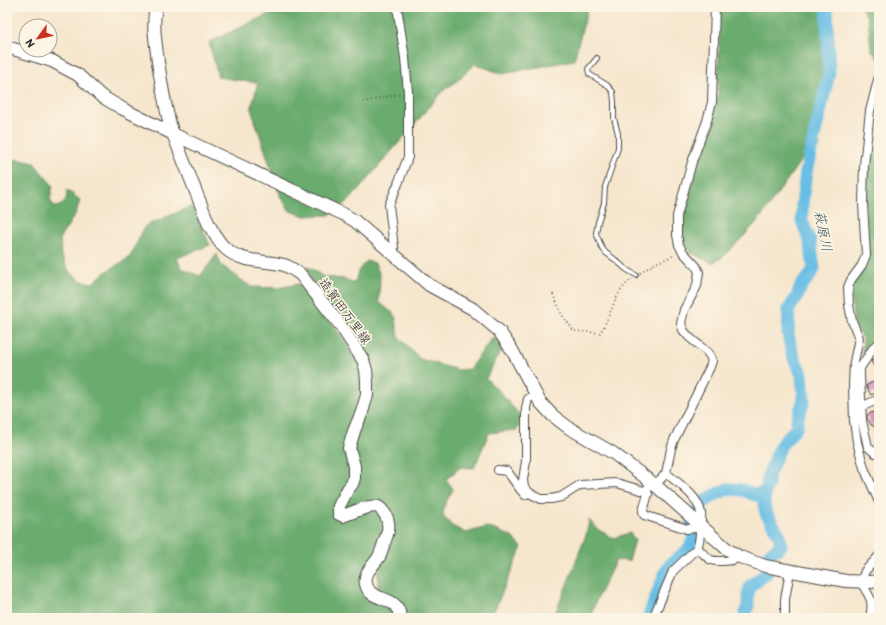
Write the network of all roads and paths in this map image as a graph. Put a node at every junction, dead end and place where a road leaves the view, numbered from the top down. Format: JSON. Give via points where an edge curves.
{"nodes":[{"id":1,"x":156,"y":7,"type":"edge"},
{"id":2,"x":397,"y":7,"type":"edge"},
{"id":3,"x":715,"y":7,"type":"edge"},
{"id":4,"x":7,"y":47,"type":"edge"},
{"id":5,"x":597,"y":58,"type":"dead end"},
{"id":6,"x":879,"y":76,"type":"edge"},
{"id":7,"x":408,"y":92,"type":"junction"},
{"id":8,"x":363,"y":102,"type":"dead end"},
{"id":9,"x":173,"y":134,"type":"junction"},
{"id":10,"x":683,"y":252,"type":"junction"},
{"id":11,"x":393,"y":254,"type":"junction"},
{"id":12,"x":636,"y":276,"type":"junction"},
{"id":13,"x":553,"y":294,"type":"dead end"},
{"id":14,"x":879,"y":344,"type":"edge"},
{"id":15,"x":535,"y":394,"type":"junction"},
{"id":16,"x":879,"y":399,"type":"edge"},
{"id":17,"x":861,"y":407,"type":"junction"},
{"id":18,"x":879,"y":452,"type":"edge"},
{"id":19,"x":498,"y":470,"type":"dead end"},
{"id":20,"x":666,"y":473,"type":"junction"},
{"id":21,"x":650,"y":487,"type":"junction"},
{"id":22,"x":541,"y":499,"type":"junction"},
{"id":23,"x":879,"y":502,"type":"edge"},
{"id":24,"x":695,"y":526,"type":"junction"},
{"id":25,"x":697,"y":548,"type":"junction"},
{"id":26,"x":879,"y":556,"type":"edge"},
{"id":27,"x":740,"y":557,"type":"junction"},
{"id":28,"x":790,"y":571,"type":"junction"},
{"id":29,"x":879,"y":581,"type":"edge"},
{"id":30,"x":861,"y":582,"type":"junction"},
{"id":31,"x":400,"y":618,"type":"edge"},
{"id":32,"x":653,"y":618,"type":"edge"},
{"id":33,"x":785,"y":618,"type":"edge"},
{"id":34,"x":870,"y":618,"type":"edge"}],
"edges":[{"from":1,"to":9,"type":"street","name":"造賀田万里線","via":[[154,28],[168,121]]},
{"from":2,"to":7,"type":"street"},
{"from":3,"to":10,"type":"street","via":[[712,102],[677,216],[677,235]]},
{"from":4,"to":9,"type":"street","via":[[52,61],[78,75],[101,96]]},
{"from":5,"to":12,"type":"lane","via":[[588,68],[589,74],[613,92],[618,148],[605,187],[604,203],[596,233],[606,253]]},
{"from":6,"to":23,"type":"street","via":[[870,111],[864,165],[866,255],[848,287],[852,321],[859,338],[853,386],[857,442],[864,468]]},
{"from":7,"to":8,"type":"path"},
{"from":7,"to":11,"type":"street","via":[[408,157],[389,205]]},
{"from":9,"to":11,"type":"street","via":[[343,214],[355,221]]},
{"from":9,"to":31,"type":"street","name":"造賀田万里線","via":[[209,225],[224,248],[235,256],[284,265],[300,274],[341,326],[363,360],[367,394],[349,448],[354,478],[339,506],[339,514],[343,516],[371,506],[379,507],[388,519],[388,533],[380,555],[367,573],[366,585],[369,592],[392,602],[398,609]]},
{"from":10,"to":12,"type":"path","via":[[656,263]]},
{"from":10,"to":20,"type":"street","via":[[699,272],[697,286],[684,310],[681,323],[683,330],[707,352],[712,361],[674,440]]},
{"from":11,"to":15,"type":"street","via":[[429,285],[473,309],[499,331]]},
{"from":12,"to":13,"type":"path","via":[[622,288],[600,333],[574,331],[562,315]]},
{"from":14,"to":17,"type":"street","via":[[874,347],[860,368]]},
{"from":15,"to":21,"type":"street","via":[[552,415],[569,428],[613,453]]},
{"from":15,"to":22,"type":"street","via":[[528,399],[526,408],[526,461],[523,480],[524,487]]},
{"from":16,"to":17,"type":"street"},
{"from":17,"to":18,"type":"street","via":[[868,447],[875,453]]},
{"from":19,"to":22,"type":"street","via":[[507,471],[527,497],[540,501]]},
{"from":20,"to":21,"type":"street"},
{"from":20,"to":24,"type":"street","via":[[695,500],[701,511],[701,519]]},
{"from":21,"to":22,"type":"street","via":[[644,491],[617,483],[580,485],[561,497]]},
{"from":21,"to":24,"type":"street","via":[[684,511]]},
{"from":21,"to":24,"type":"street","via":[[644,515]]},
{"from":24,"to":25,"type":"street","via":[[699,543]]},
{"from":24,"to":27,"type":"street"},
{"from":25,"to":27,"type":"street","via":[[712,560],[736,560]]},
{"from":25,"to":32,"type":"street","via":[[673,571]]},
{"from":26,"to":30,"type":"street","via":[[865,571]]},
{"from":27,"to":28,"type":"street"},
{"from":28,"to":30,"type":"street"},
{"from":28,"to":33,"type":"street","via":[[785,599]]},
{"from":29,"to":30,"type":"street"},
{"from":30,"to":34,"type":"street","via":[[873,607]]}]}
